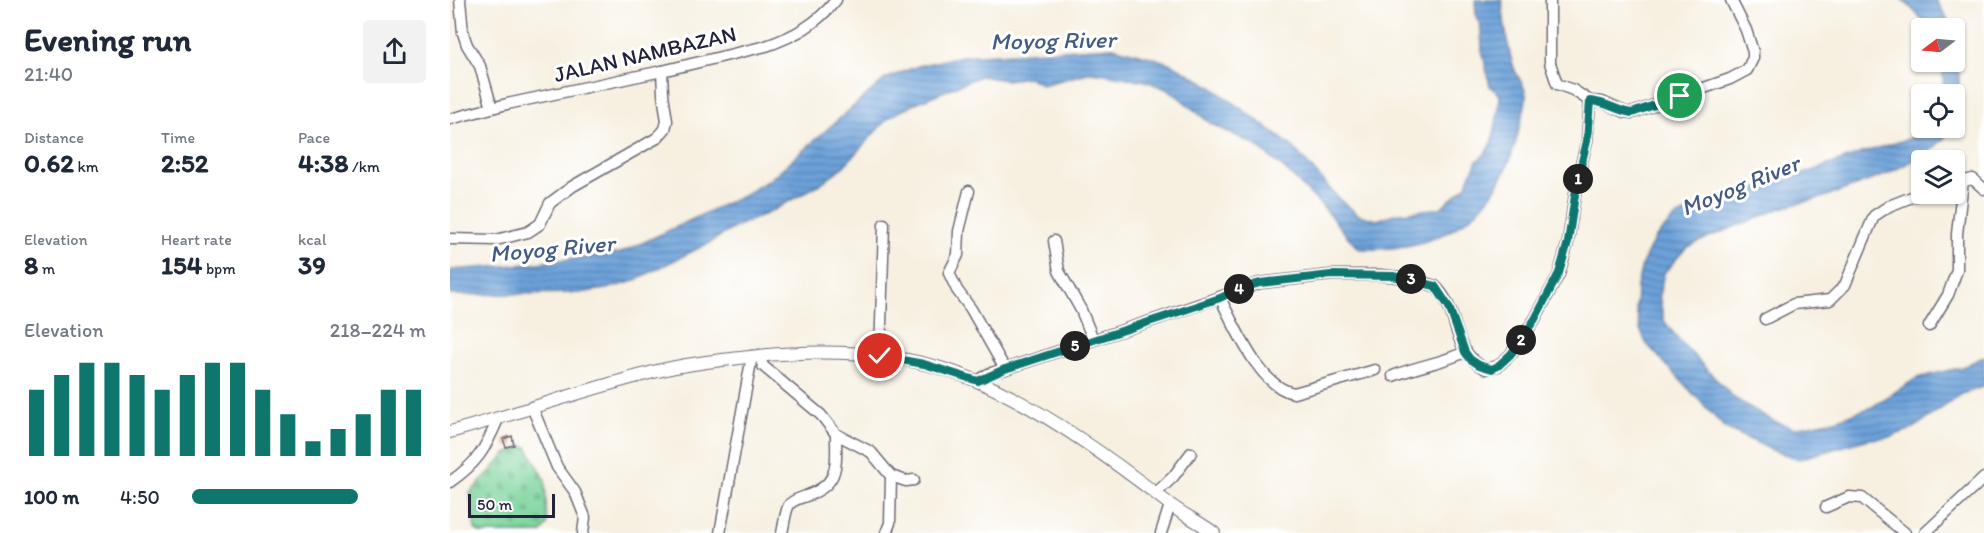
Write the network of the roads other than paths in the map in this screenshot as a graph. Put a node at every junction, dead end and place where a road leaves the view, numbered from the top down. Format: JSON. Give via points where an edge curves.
{"nodes":[{"id":1,"x":460,"y":0,"type":"edge"},
{"id":2,"x":836,"y":0,"type":"edge"},
{"id":3,"x":1550,"y":0,"type":"edge"},
{"id":4,"x":1731,"y":0,"type":"edge"},
{"id":5,"x":662,"y":71,"type":"junction"},
{"id":6,"x":1590,"y":101,"type":"junction"},
{"id":7,"x":492,"y":108,"type":"junction"},
{"id":8,"x":450,"y":119,"type":"edge"},
{"id":9,"x":1965,"y":181,"type":"edge"},
{"id":10,"x":1984,"y":189,"type":"edge"},
{"id":11,"x":969,"y":191,"type":"dead end"},
{"id":12,"x":1911,"y":198,"type":"edge"},
{"id":13,"x":1958,"y":204,"type":"edge"},
{"id":14,"x":884,"y":224,"type":"dead end"},
{"id":15,"x":450,"y":238,"type":"edge"},
{"id":16,"x":1054,"y":241,"type":"dead end"},
{"id":17,"x":1220,"y":298,"type":"junction"},
{"id":18,"x":1765,"y":319,"type":"dead end"},
{"id":19,"x":1929,"y":326,"type":"dead end"},
{"id":20,"x":1093,"y":339,"type":"junction"},
{"id":21,"x":1465,"y":352,"type":"junction"},
{"id":22,"x":756,"y":356,"type":"junction"},
{"id":23,"x":880,"y":356,"type":"junction"},
{"id":24,"x":1005,"y":369,"type":"junction"},
{"id":25,"x":1375,"y":370,"type":"dead end"},
{"id":26,"x":1393,"y":376,"type":"dead end"},
{"id":27,"x":978,"y":381,"type":"junction"},
{"id":28,"x":531,"y":407,"type":"junction"},
{"id":29,"x":498,"y":419,"type":"junction"},
{"id":30,"x":450,"y":432,"type":"edge"},
{"id":31,"x":836,"y":434,"type":"junction"},
{"id":32,"x":1191,"y":453,"type":"dead end"},
{"id":33,"x":891,"y":476,"type":"junction"},
{"id":34,"x":1984,"y":478,"type":"edge"},
{"id":35,"x":914,"y":480,"type":"dead end"},
{"id":36,"x":450,"y":482,"type":"edge"},
{"id":37,"x":1156,"y":493,"type":"junction"},
{"id":38,"x":1170,"y":505,"type":"junction"},
{"id":39,"x":1826,"y":507,"type":"dead end"},
{"id":40,"x":583,"y":533,"type":"edge"},
{"id":41,"x":720,"y":533,"type":"edge"},
{"id":42,"x":782,"y":533,"type":"edge"},
{"id":43,"x":886,"y":533,"type":"edge"},
{"id":44,"x":1161,"y":533,"type":"edge"},
{"id":45,"x":1214,"y":533,"type":"edge"},
{"id":46,"x":1905,"y":533,"type":"edge"},
{"id":47,"x":1925,"y":533,"type":"edge"}],
"edges":[{"from":1,"to":7,"type":"street","via":[[463,33],[480,66]]},
{"from":2,"to":5,"type":"street","name":"JALAN NAMBAZAN","via":[[818,20],[782,41]]},
{"from":3,"to":6,"type":"street","via":[[1550,63],[1554,79]]},
{"from":4,"to":6,"type":"street","via":[[1753,52],[1747,70],[1632,113]]},
{"from":5,"to":7,"type":"street","name":"JALAN NAMBAZAN"},
{"from":5,"to":15,"type":"street","via":[[668,121],[657,138],[573,186],[550,203],[540,224],[528,232],[496,240]]},
{"from":6,"to":21,"type":"street","via":[[1587,141],[1557,279],[1505,361],[1486,369]]},
{"from":7,"to":8,"type":"street","name":"JALAN NAMBAZAN"},
{"from":9,"to":10,"type":"street","via":[[1972,179]]},
{"from":11,"to":24,"type":"street","via":[[959,231],[958,255],[950,273]]},
{"from":12,"to":18,"type":"street","via":[[1874,216],[1845,285],[1830,300],[1794,303]]},
{"from":13,"to":19,"type":"street","via":[[1957,270],[1948,295]]},
{"from":14,"to":23,"type":"street"},
{"from":16,"to":20,"type":"street","via":[[1059,271],[1082,310]]},
{"from":17,"to":20,"type":"street"},
{"from":17,"to":21,"type":"street","via":[[1260,283],[1331,275],[1408,278],[1440,290]]},
{"from":17,"to":25,"type":"street","via":[[1253,358],[1284,392],[1294,393]]},
{"from":20,"to":24,"type":"street"},
{"from":21,"to":26,"type":"street"},
{"from":22,"to":23,"type":"street","via":[[813,351]]},
{"from":22,"to":28,"type":"street","via":[[648,373]]},
{"from":22,"to":31,"type":"street"},
{"from":22,"to":41,"type":"street"},
{"from":23,"to":27,"type":"street","via":[[924,364]]},
{"from":24,"to":27,"type":"street"},
{"from":27,"to":37,"type":"street","via":[[1043,416]]},
{"from":28,"to":29,"type":"street"},
{"from":28,"to":40,"type":"street","via":[[557,467],[575,492],[585,517]]},
{"from":29,"to":30,"type":"street"},
{"from":29,"to":36,"type":"street","via":[[481,453]]},
{"from":31,"to":33,"type":"street","via":[[871,452]]},
{"from":31,"to":42,"type":"street","via":[[835,469],[830,484],[791,502]]},
{"from":32,"to":37,"type":"street"},
{"from":33,"to":35,"type":"street"},
{"from":33,"to":43,"type":"street","via":[[890,523]]},
{"from":34,"to":47,"type":"street"},
{"from":37,"to":38,"type":"street"},
{"from":38,"to":44,"type":"street"},
{"from":38,"to":45,"type":"street"},
{"from":39,"to":46,"type":"street","via":[[1849,496],[1862,498]]}]}
